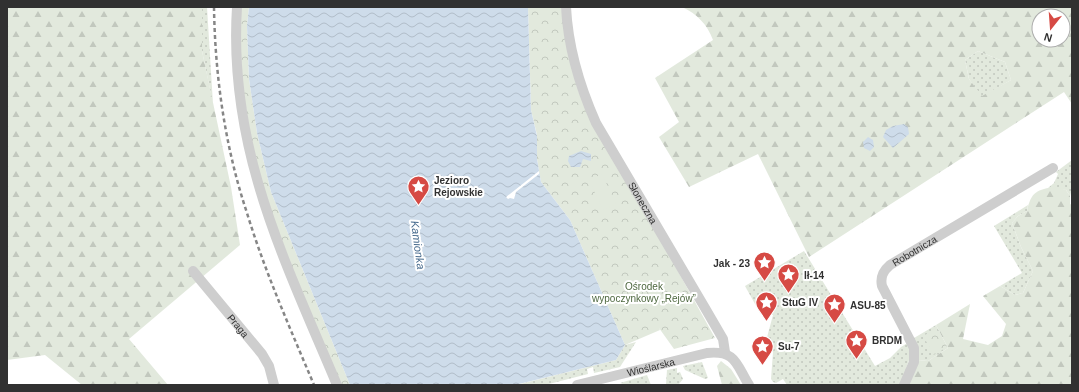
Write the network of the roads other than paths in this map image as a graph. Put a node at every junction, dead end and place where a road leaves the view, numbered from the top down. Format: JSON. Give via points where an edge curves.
{"nodes":[{"id":1,"x":237,"y":7,"type":"edge"},
{"id":2,"x":566,"y":7,"type":"edge"},
{"id":3,"x":1053,"y":168,"type":"dead end"},
{"id":4,"x":193,"y":271,"type":"dead end"},
{"id":5,"x":725,"y":352,"type":"junction"},
{"id":6,"x":274,"y":385,"type":"edge"},
{"id":7,"x":337,"y":385,"type":"edge"},
{"id":8,"x":577,"y":385,"type":"edge"},
{"id":9,"x":749,"y":385,"type":"edge"},
{"id":10,"x":904,"y":385,"type":"edge"}],
"edges":[{"from":1,"to":7,"type":"street","via":[[239,91],[253,168],[276,239]]},
{"from":2,"to":5,"type":"street","name":"Słoneczna","via":[[582,92],[596,123],[723,339]]},
{"from":3,"to":10,"type":"street","name":"Robotnicza","via":[[890,266],[883,273],[881,280],[884,291],[914,348],[914,362]]},
{"from":4,"to":6,"type":"street","name":"Praga","via":[[262,354]]},
{"from":5,"to":8,"type":"street","name":"Wioślarska","via":[[707,353]]},
{"from":5,"to":9,"type":"street","name":"Słoneczna"}]}
